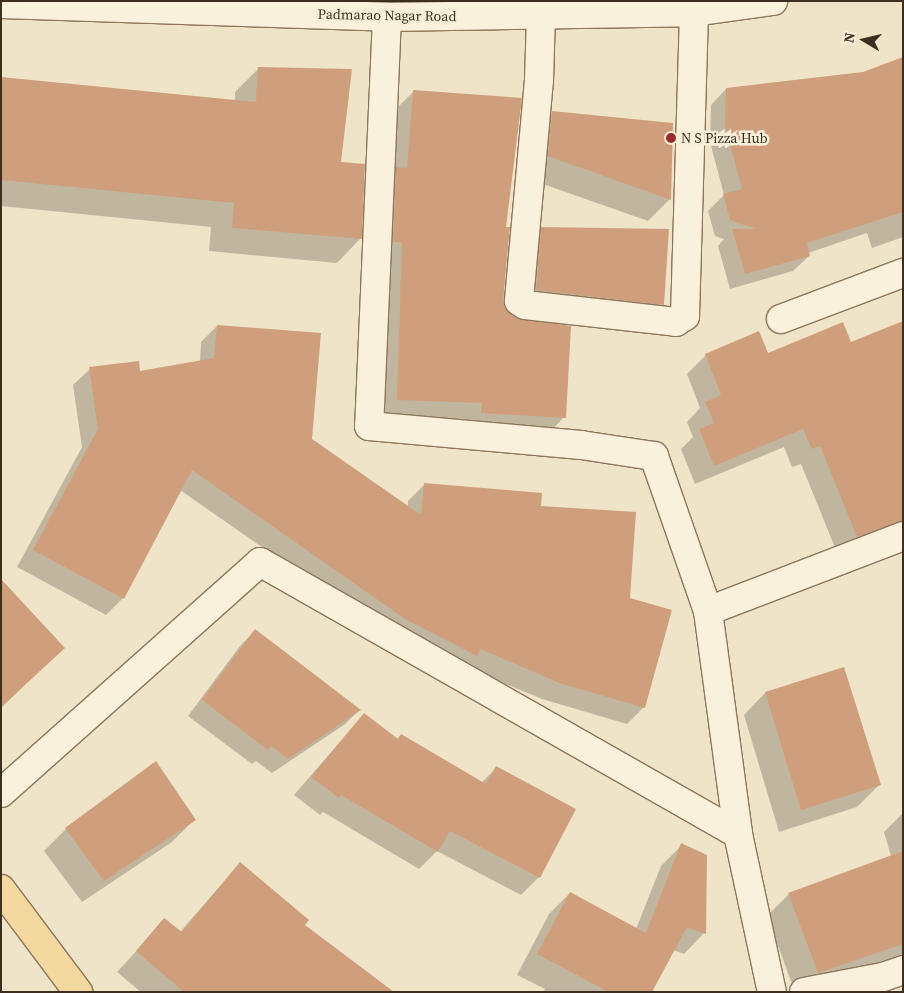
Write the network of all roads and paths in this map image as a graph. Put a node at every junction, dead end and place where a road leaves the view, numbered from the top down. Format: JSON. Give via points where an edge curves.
{"nodes":[{"id":1,"x":773,"y":1,"type":"edge"},
{"id":2,"x":1,"y":4,"type":"edge"},
{"id":3,"x":144,"y":5,"type":"edge"},
{"id":4,"x":710,"y":7,"type":"edge"},
{"id":5,"x":541,"y":14,"type":"junction"},
{"id":6,"x":387,"y":16,"type":"junction"},
{"id":7,"x":903,"y":273,"type":"edge"},
{"id":8,"x":781,"y":319,"type":"dead end"},
{"id":9,"x":903,"y":536,"type":"edge"},
{"id":10,"x":708,"y":611,"type":"junction"},
{"id":11,"x":1,"y":793,"type":"edge"},
{"id":12,"x":738,"y":834,"type":"junction"},
{"id":13,"x":1,"y":889,"type":"edge"},
{"id":14,"x":903,"y":970,"type":"edge"},
{"id":15,"x":78,"y":992,"type":"edge"},
{"id":16,"x":772,"y":992,"type":"edge"},
{"id":17,"x":804,"y":992,"type":"edge"}],
"edges":[{"from":1,"to":4,"type":"street","name":"Padmarao Nagar Road"},
{"from":2,"to":3,"type":"street","name":"Padmarao Nagar Road"},
{"from":3,"to":6,"type":"street","name":"Padmarao Nagar Road"},
{"from":4,"to":5,"type":"street","name":"Padmarao Nagar Road"},
{"from":4,"to":5,"type":"street","via":[[685,316],[676,322],[526,305],[519,301],[539,80]]},
{"from":5,"to":6,"type":"street","name":"Padmarao Nagar Road"},
{"from":6,"to":10,"type":"street","via":[[369,426],[581,445],[654,456]]},
{"from":7,"to":8,"type":"street"},
{"from":9,"to":10,"type":"street"},
{"from":10,"to":12,"type":"street"},
{"from":11,"to":12,"type":"street","via":[[260,562]]},
{"from":12,"to":16,"type":"street"},
{"from":13,"to":15,"type":"main road"},
{"from":14,"to":17,"type":"street"}]}
